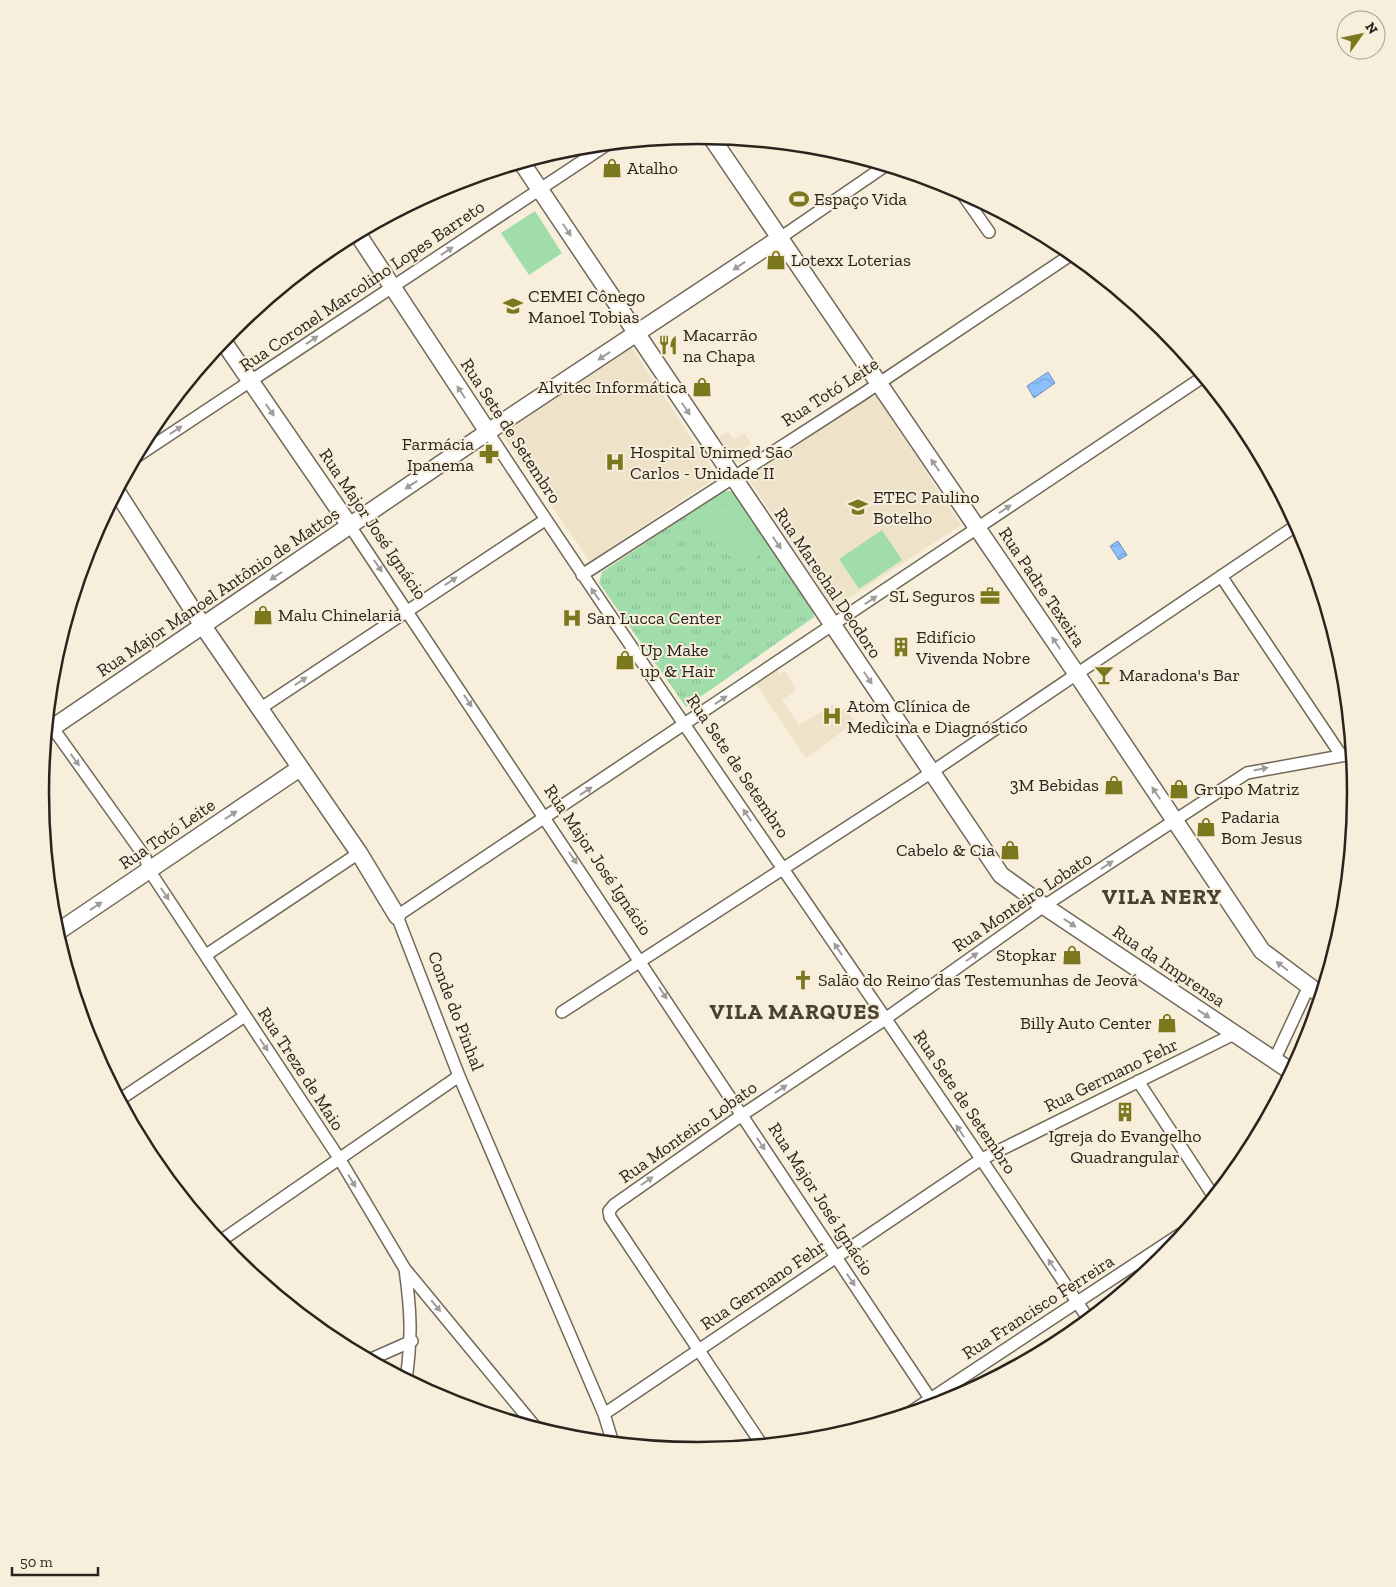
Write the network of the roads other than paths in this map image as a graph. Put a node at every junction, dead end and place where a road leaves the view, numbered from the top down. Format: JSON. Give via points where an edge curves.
{"nodes":[{"id":1,"x":716,"y":145,"type":"edge"},
{"id":2,"x":595,"y":153,"type":"edge"},
{"id":3,"x":525,"y":168,"type":"edge"},
{"id":4,"x":879,"y":170,"type":"edge"},
{"id":5,"x":540,"y":190,"type":"junction"},
{"id":6,"x":970,"y":204,"type":"edge"},
{"id":7,"x":989,"y":232,"type":"dead end"},
{"id":8,"x":780,"y":238,"type":"junction"},
{"id":9,"x":361,"y":239,"type":"edge"},
{"id":10,"x":1065,"y":258,"type":"edge"},
{"id":11,"x":392,"y":287,"type":"junction"},
{"id":12,"x":636,"y":335,"type":"junction"},
{"id":13,"x":227,"y":347,"type":"edge"},
{"id":14,"x":1198,"y":380,"type":"edge"},
{"id":15,"x":250,"y":381,"type":"junction"},
{"id":16,"x":880,"y":383,"type":"junction"},
{"id":17,"x":488,"y":432,"type":"junction"},
{"id":18,"x":148,"y":449,"type":"edge"},
{"id":19,"x":734,"y":479,"type":"junction"},
{"id":20,"x":121,"y":498,"type":"edge"},
{"id":21,"x":546,"y":520,"type":"junction"},
{"id":22,"x":350,"y":526,"type":"junction"},
{"id":23,"x":977,"y":528,"type":"junction"},
{"id":24,"x":1291,"y":529,"type":"edge"},
{"id":25,"x":582,"y":575,"type":"junction"},
{"id":26,"x":1221,"y":576,"type":"junction"},
{"id":27,"x":407,"y":610,"type":"junction"},
{"id":28,"x":203,"y":626,"type":"junction"},
{"id":29,"x":833,"y":626,"type":"junction"},
{"id":30,"x":1076,"y":673,"type":"junction"},
{"id":31,"x":260,"y":708,"type":"junction"},
{"id":32,"x":686,"y":724,"type":"junction"},
{"id":33,"x":53,"y":725,"type":"edge"},
{"id":34,"x":52,"y":731,"type":"edge"},
{"id":35,"x":1346,"y":754,"type":"edge"},
{"id":36,"x":1347,"y":755,"type":"edge"},
{"id":37,"x":300,"y":768,"type":"junction"},
{"id":38,"x":931,"y":773,"type":"junction"},
{"id":39,"x":546,"y":817,"type":"junction"},
{"id":40,"x":1174,"y":821,"type":"junction"},
{"id":41,"x":359,"y":853,"type":"junction"},
{"id":42,"x":783,"y":869,"type":"junction"},
{"id":43,"x":149,"y":870,"type":"junction"},
{"id":44,"x":1001,"y":875,"type":"joint"},
{"id":45,"x":1044,"y":906,"type":"junction"},
{"id":46,"x":397,"y":916,"type":"junction"},
{"id":47,"x":63,"y":928,"type":"edge"},
{"id":48,"x":206,"y":955,"type":"junction"},
{"id":49,"x":641,"y":961,"type":"junction"},
{"id":50,"x":1315,"y":990,"type":"edge"},
{"id":51,"x":562,"y":1012,"type":"dead end"},
{"id":52,"x":245,"y":1016,"type":"junction"},
{"id":53,"x":885,"y":1018,"type":"junction"},
{"id":54,"x":1234,"y":1034,"type":"junction"},
{"id":55,"x":1274,"y":1060,"type":"junction"},
{"id":56,"x":1286,"y":1068,"type":"edge"},
{"id":57,"x":459,"y":1076,"type":"junction"},
{"id":58,"x":1138,"y":1081,"type":"junction"},
{"id":59,"x":124,"y":1096,"type":"edge"},
{"id":60,"x":742,"y":1115,"type":"junction"},
{"id":61,"x":339,"y":1158,"type":"junction"},
{"id":62,"x":980,"y":1160,"type":"junction"},
{"id":63,"x":1211,"y":1192,"type":"edge"},
{"id":64,"x":225,"y":1238,"type":"edge"},
{"id":65,"x":1166,"y":1244,"type":"edge"},
{"id":66,"x":835,"y":1257,"type":"junction"},
{"id":67,"x":405,"y":1268,"type":"junction"},
{"id":68,"x":1077,"y":1302,"type":"junction"},
{"id":69,"x":1085,"y":1314,"type":"edge"},
{"id":70,"x":412,"y":1341,"type":"junction"},
{"id":71,"x":698,"y":1350,"type":"junction"},
{"id":72,"x":375,"y":1357,"type":"edge"},
{"id":73,"x":407,"y":1374,"type":"edge"},
{"id":74,"x":946,"y":1393,"type":"edge"},
{"id":75,"x":931,"y":1399,"type":"edge"},
{"id":76,"x":604,"y":1414,"type":"junction"},
{"id":77,"x":531,"y":1421,"type":"edge"},
{"id":78,"x":611,"y":1437,"type":"edge"},
{"id":79,"x":758,"y":1439,"type":"edge"}],
"edges":[{"from":1,"to":8,"type":"main road","name":"Rua Padre Texeira"},
{"from":2,"to":5,"type":"street","name":"Rua Coronel Marcolino Lopes Barreto"},
{"from":3,"to":5,"type":"main road","name":"Rua Marechal Deodoro"},
{"from":4,"to":8,"type":"street","name":"Rua Major Manoel Antônio de Mattos"},
{"from":11,"to":5,"type":"street","name":"Rua Coronel Marcolino Lopes Barreto","one_way":true},
{"from":5,"to":12,"type":"main road","name":"Rua Marechal Deodoro","one_way":true},
{"from":6,"to":7,"type":"street"},
{"from":8,"to":12,"type":"main road","name":"Rua Major Manoel Antônio de Mattos","one_way":true},
{"from":8,"to":16,"type":"main road","name":"Rua Padre Texeira"},
{"from":9,"to":11,"type":"main road","name":"Rua Sete de Setembro"},
{"from":10,"to":16,"type":"street","name":"Rua Totó Leite"},
{"from":15,"to":11,"type":"street","name":"Rua Coronel Marcolino Lopes Barreto","one_way":true},
{"from":17,"to":11,"type":"main road","name":"Rua Sete de Setembro","one_way":true},
{"from":12,"to":17,"type":"main road","name":"Rua Major Manoel Antônio de Mattos","one_way":true},
{"from":12,"to":19,"type":"main road","name":"Rua Marechal Deodoro","one_way":true},
{"from":13,"to":15,"type":"main road","name":"Rua Major José Ignácio"},
{"from":23,"to":14,"type":"street","one_way":true},
{"from":18,"to":15,"type":"street","name":"Rua Coronel Marcolino Lopes Barreto","one_way":true},
{"from":15,"to":22,"type":"main road","name":"Rua Major José Ignácio","one_way":true},
{"from":16,"to":19,"type":"street","name":"Rua Totó Leite"},
{"from":23,"to":16,"type":"main road","name":"Rua Padre Texeira","one_way":true},
{"from":17,"to":21,"type":"street","name":"Rua Sete de Setembro"},
{"from":17,"to":22,"type":"main road","name":"Rua Major Manoel Antônio de Mattos","one_way":true},
{"from":19,"to":25,"type":"street","name":"Rua Totó Leite"},
{"from":19,"to":29,"type":"main road","name":"Rua Marechal Deodoro","one_way":true},
{"from":20,"to":28,"type":"main road","name":"Conde do Pinhal"},
{"from":21,"to":25,"type":"street","name":"Rua Sete de Setembro"},
{"from":27,"to":21,"type":"street","one_way":true},
{"from":22,"to":27,"type":"street","name":"Rua Major José Ignácio","one_way":true},
{"from":22,"to":28,"type":"main road","name":"Rua Major Manoel Antônio de Mattos","one_way":true},
{"from":29,"to":23,"type":"street","one_way":true},
{"from":30,"to":23,"type":"main road","name":"Rua Padre Texeira","one_way":true},
{"from":24,"to":26,"type":"street"},
{"from":32,"to":25,"type":"street","name":"Rua Sete de Setembro","one_way":true},
{"from":26,"to":30,"type":"street"},
{"from":26,"to":35,"type":"street"},
{"from":31,"to":27,"type":"street","one_way":true},
{"from":27,"to":39,"type":"street","name":"Rua Major José Ignácio","one_way":true},
{"from":28,"to":31,"type":"main road","name":"Conde do Pinhal"},
{"from":28,"to":33,"type":"main road","name":"Rua Major Manoel Antônio de Mattos"},
{"from":32,"to":29,"type":"street","one_way":true},
{"from":29,"to":38,"type":"main road","name":"Rua Marechal Deodoro","one_way":true},
{"from":30,"to":38,"type":"street"},
{"from":40,"to":30,"type":"main road","name":"Rua Padre Texeira","one_way":true},
{"from":31,"to":37,"type":"main road","name":"Conde do Pinhal"},
{"from":39,"to":32,"type":"street","one_way":true},
{"from":42,"to":32,"type":"street","name":"Rua Sete de Setembro","one_way":true},
{"from":34,"to":43,"type":"street","name":"Rua Treze de Maio","one_way":true,"via":[[145,857]]},
{"from":40,"to":36,"type":"street","name":"Rua Monteiro Lobato","one_way":true,"via":[[1247,772]]},
{"from":37,"to":41,"type":"main road","name":"Conde do Pinhal"},
{"from":43,"to":37,"type":"main road","name":"Rua Totó Leite","one_way":true},
{"from":38,"to":42,"type":"street"},
{"from":38,"to":44,"type":"main road","name":"Rua Marechal Deodoro"},
{"from":39,"to":46,"type":"street"},
{"from":39,"to":49,"type":"street","name":"Rua Major José Ignácio","one_way":true},
{"from":45,"to":40,"type":"street","name":"Rua Monteiro Lobato","one_way":true},
{"from":50,"to":40,"type":"main road","name":"Rua Padre Texeira","one_way":true,"via":[[1262,951]]},
{"from":41,"to":46,"type":"main road","name":"Conde do Pinhal"},
{"from":41,"to":48,"type":"street"},
{"from":42,"to":49,"type":"street"},
{"from":53,"to":42,"type":"street","name":"Rua Sete de Setembro","one_way":true},
{"from":47,"to":43,"type":"main road","name":"Rua Totó Leite","one_way":true},
{"from":43,"to":48,"type":"street","name":"Rua Treze de Maio","one_way":true},
{"from":44,"to":45,"type":"main road","name":"Rua da Imprensa"},
{"from":53,"to":45,"type":"street","name":"Rua Monteiro Lobato","one_way":true},
{"from":45,"to":54,"type":"main road","name":"Rua da Imprensa","one_way":true},
{"from":46,"to":57,"type":"street","name":"Conde do Pinhal"},
{"from":48,"to":52,"type":"street","name":"Rua Treze de Maio"},
{"from":49,"to":51,"type":"street"},
{"from":49,"to":60,"type":"street","name":"Rua Major José Ignácio","one_way":true},
{"from":50,"to":55,"type":"street"},
{"from":52,"to":59,"type":"street"},
{"from":52,"to":61,"type":"street","name":"Rua Treze de Maio","one_way":true},
{"from":60,"to":53,"type":"street","name":"Rua Monteiro Lobato","one_way":true},
{"from":62,"to":53,"type":"street","name":"Rua Sete de Setembro","one_way":true},
{"from":54,"to":55,"type":"main road","name":"Rua da Imprensa"},
{"from":54,"to":58,"type":"street","name":"Rua Germano Fehr"},
{"from":55,"to":56,"type":"main road","name":"Rua da Imprensa"},
{"from":57,"to":61,"type":"street"},
{"from":57,"to":76,"type":"street","name":"Conde do Pinhal"},
{"from":58,"to":62,"type":"street","name":"Rua Germano Fehr"},
{"from":58,"to":63,"type":"street"},
{"from":60,"to":66,"type":"street","name":"Rua Major José Ignácio","one_way":true},
{"from":71,"to":60,"type":"street","name":"Rua Monteiro Lobato","one_way":true,"via":[[610,1217],[610,1211]]},
{"from":61,"to":64,"type":"street"},
{"from":61,"to":67,"type":"street","name":"Rua Treze de Maio","one_way":true},
{"from":62,"to":66,"type":"street","name":"Rua Germano Fehr"},
{"from":68,"to":62,"type":"street","name":"Rua Sete de Setembro","one_way":true},
{"from":65,"to":68,"type":"street","name":"Rua Francisco Ferreira"},
{"from":66,"to":71,"type":"street","name":"Rua Germano Fehr"},
{"from":66,"to":75,"type":"street","name":"Rua Major José Ignácio","one_way":true},
{"from":67,"to":70,"type":"street"},
{"from":67,"to":77,"type":"street","name":"Rua Treze de Maio","one_way":true},
{"from":68,"to":69,"type":"street","name":"Rua Sete de Setembro"},
{"from":68,"to":74,"type":"street","name":"Rua Francisco Ferreira"},
{"from":70,"to":72,"type":"street"},
{"from":70,"to":73,"type":"street"},
{"from":71,"to":76,"type":"street","name":"Rua Germano Fehr"},
{"from":71,"to":79,"type":"street"},
{"from":76,"to":78,"type":"street","name":"Conde do Pinhal"}]}
